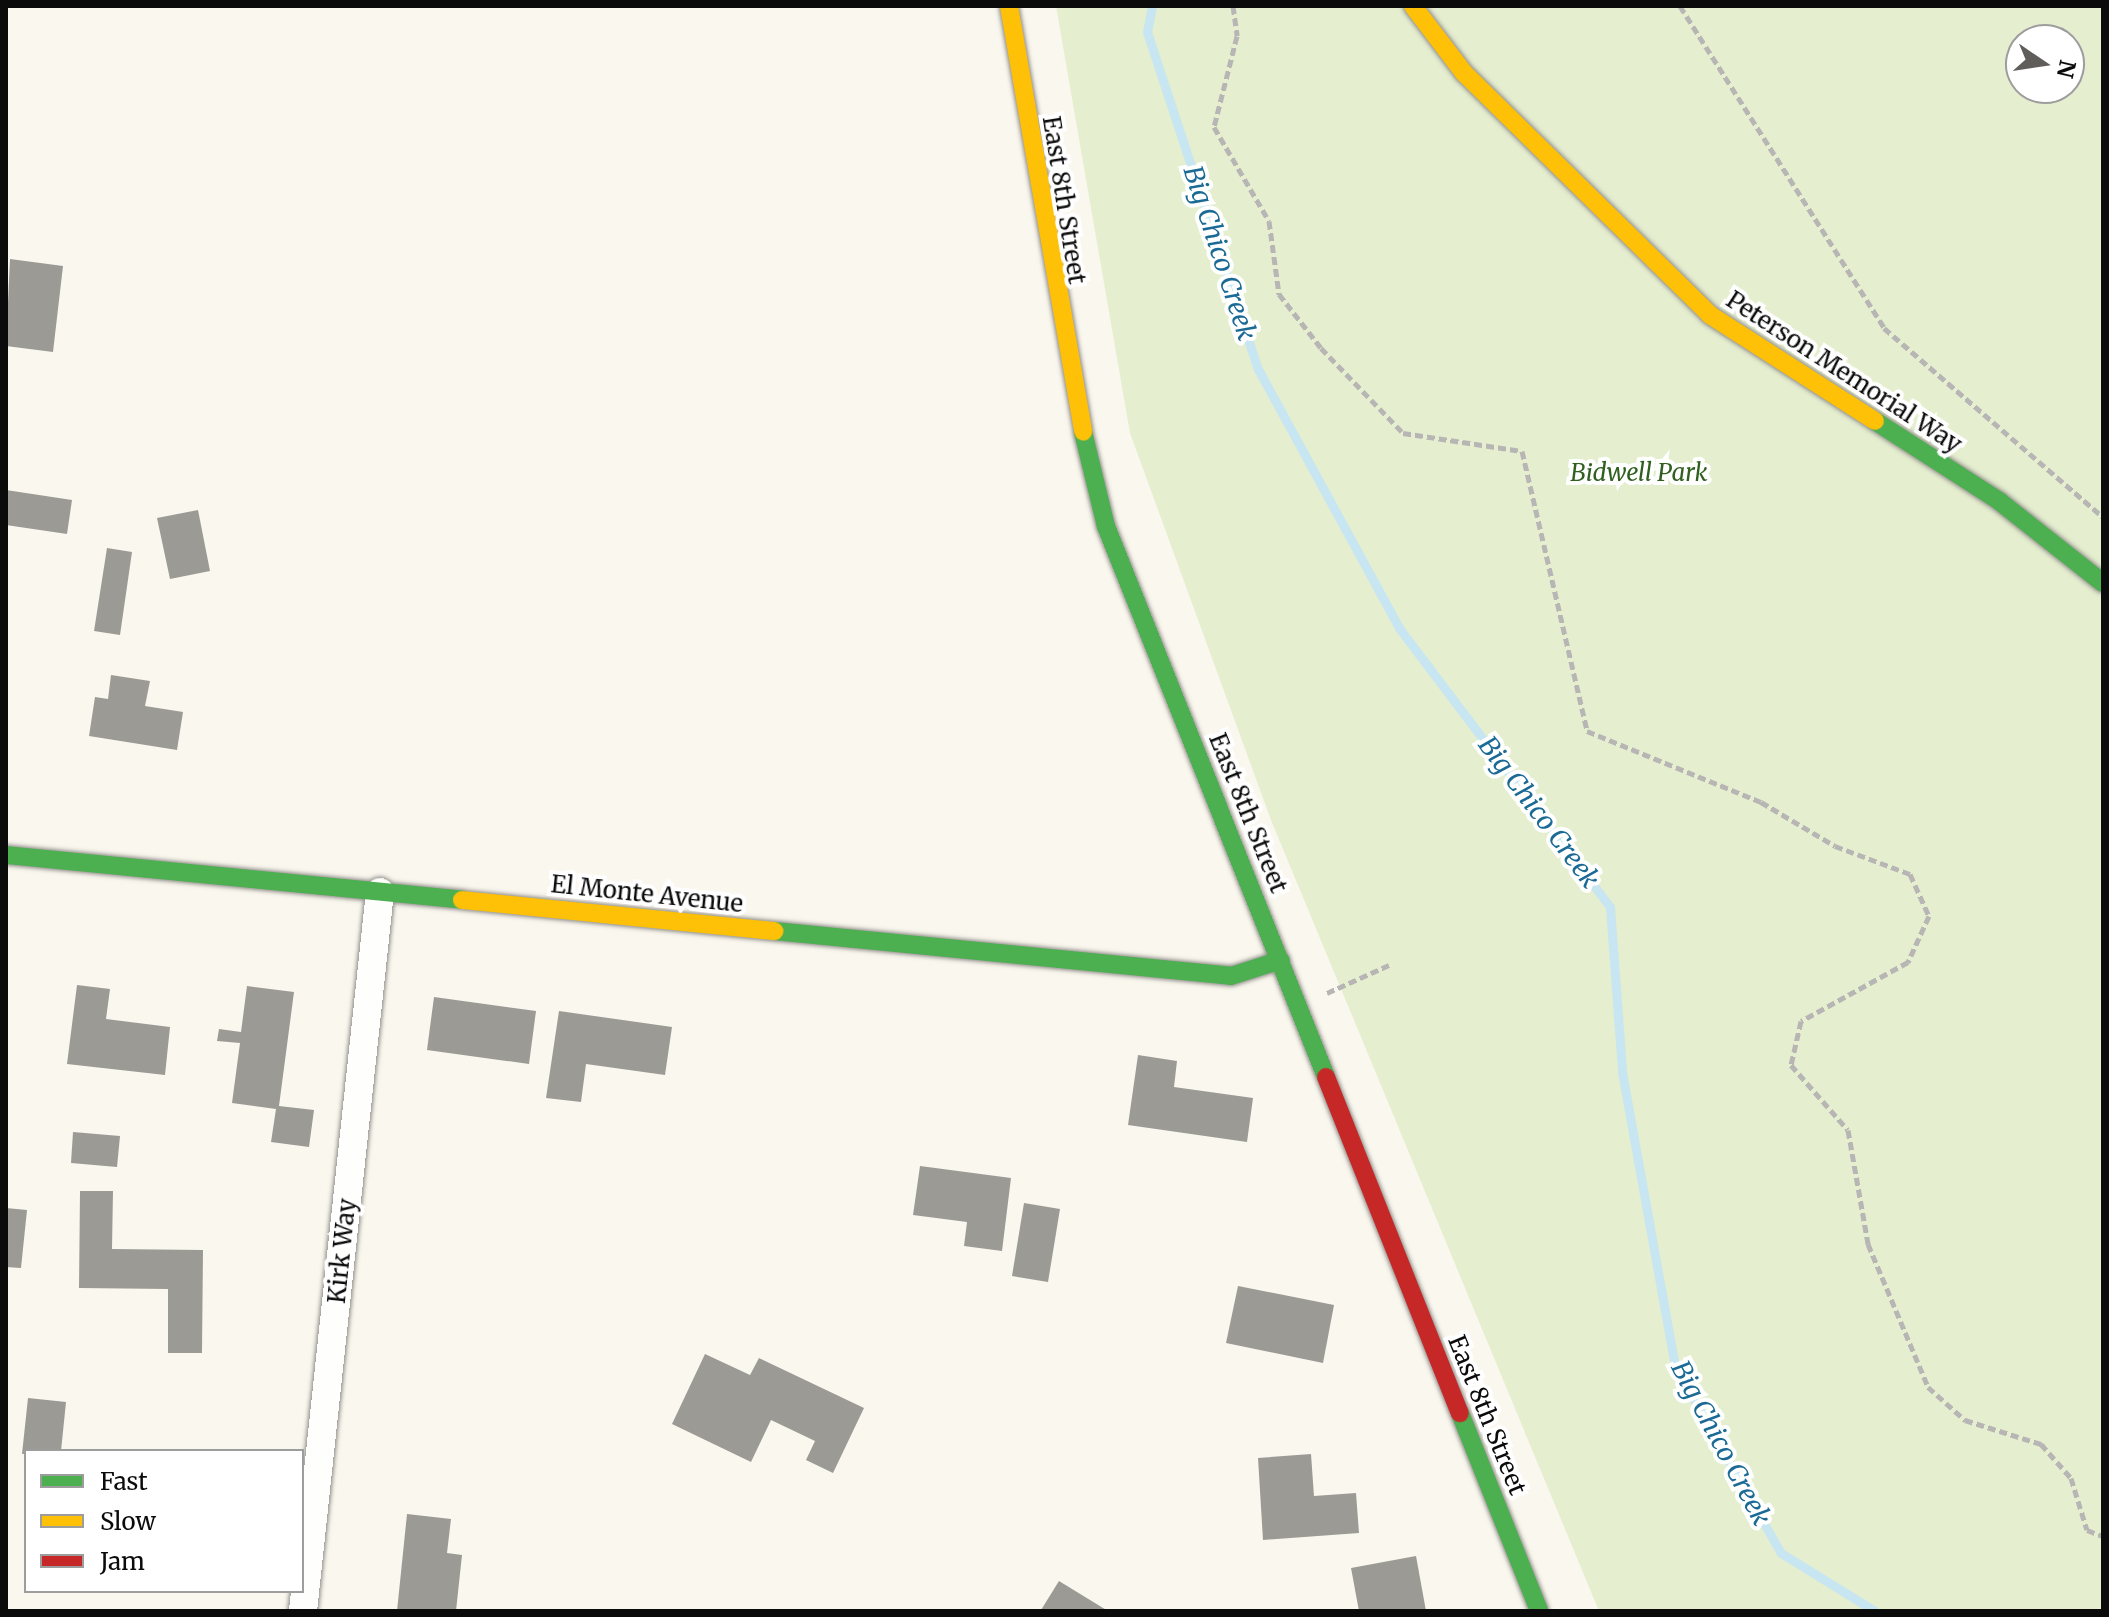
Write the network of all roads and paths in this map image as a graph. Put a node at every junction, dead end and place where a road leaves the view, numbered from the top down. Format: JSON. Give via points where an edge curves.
{"nodes":[{"id":1,"x":1009,"y":6,"type":"edge"},
{"id":2,"x":1233,"y":6,"type":"edge"},
{"id":3,"x":1413,"y":6,"type":"edge"},
{"id":4,"x":1680,"y":6,"type":"edge"},
{"id":5,"x":2103,"y":517,"type":"edge"},
{"id":6,"x":2103,"y":583,"type":"edge"},
{"id":7,"x":6,"y":855,"type":"edge"},
{"id":8,"x":380,"y":892,"type":"junction"},
{"id":9,"x":1281,"y":960,"type":"junction"},
{"id":10,"x":1389,"y":965,"type":"dead end"},
{"id":11,"x":1316,"y":980,"type":"dead end"},
{"id":12,"x":1322,"y":995,"type":"junction"},
{"id":13,"x":1328,"y":1010,"type":"dead end"},
{"id":14,"x":2103,"y":1536,"type":"edge"},
{"id":15,"x":303,"y":1611,"type":"edge"},
{"id":16,"x":1539,"y":1611,"type":"edge"}],
"edges":[{"from":1,"to":9,"type":"street","name":"East 8th Street","via":[[1073,396],[1106,526]]},
{"from":2,"to":14,"type":"path","via":[[1237,36],[1214,127],[1269,221],[1279,294],[1321,348],[1403,433],[1522,451],[1587,731],[1761,802],[1835,846],[1910,874],[1929,916],[1908,962],[1801,1021],[1791,1065],[1848,1130],[1868,1244],[1928,1387],[1965,1420],[2041,1444],[2071,1478],[2087,1530]]},
{"from":3,"to":6,"type":"street","name":"Peterson Memorial Way","via":[[1464,73],[1710,315],[1999,501]]},
{"from":4,"to":5,"type":"path","via":[[1884,328]]},
{"from":7,"to":8,"type":"street","name":"El Monte Avenue"},
{"from":8,"to":9,"type":"street","name":"El Monte Avenue","via":[[1231,976]]},
{"from":8,"to":15,"type":"street","name":"Kirk Way"},
{"from":9,"to":16,"type":"street","name":"East 8th Street"},
{"from":10,"to":12,"type":"path"},
{"from":11,"to":12,"type":"path"},
{"from":12,"to":13,"type":"path"}]}
